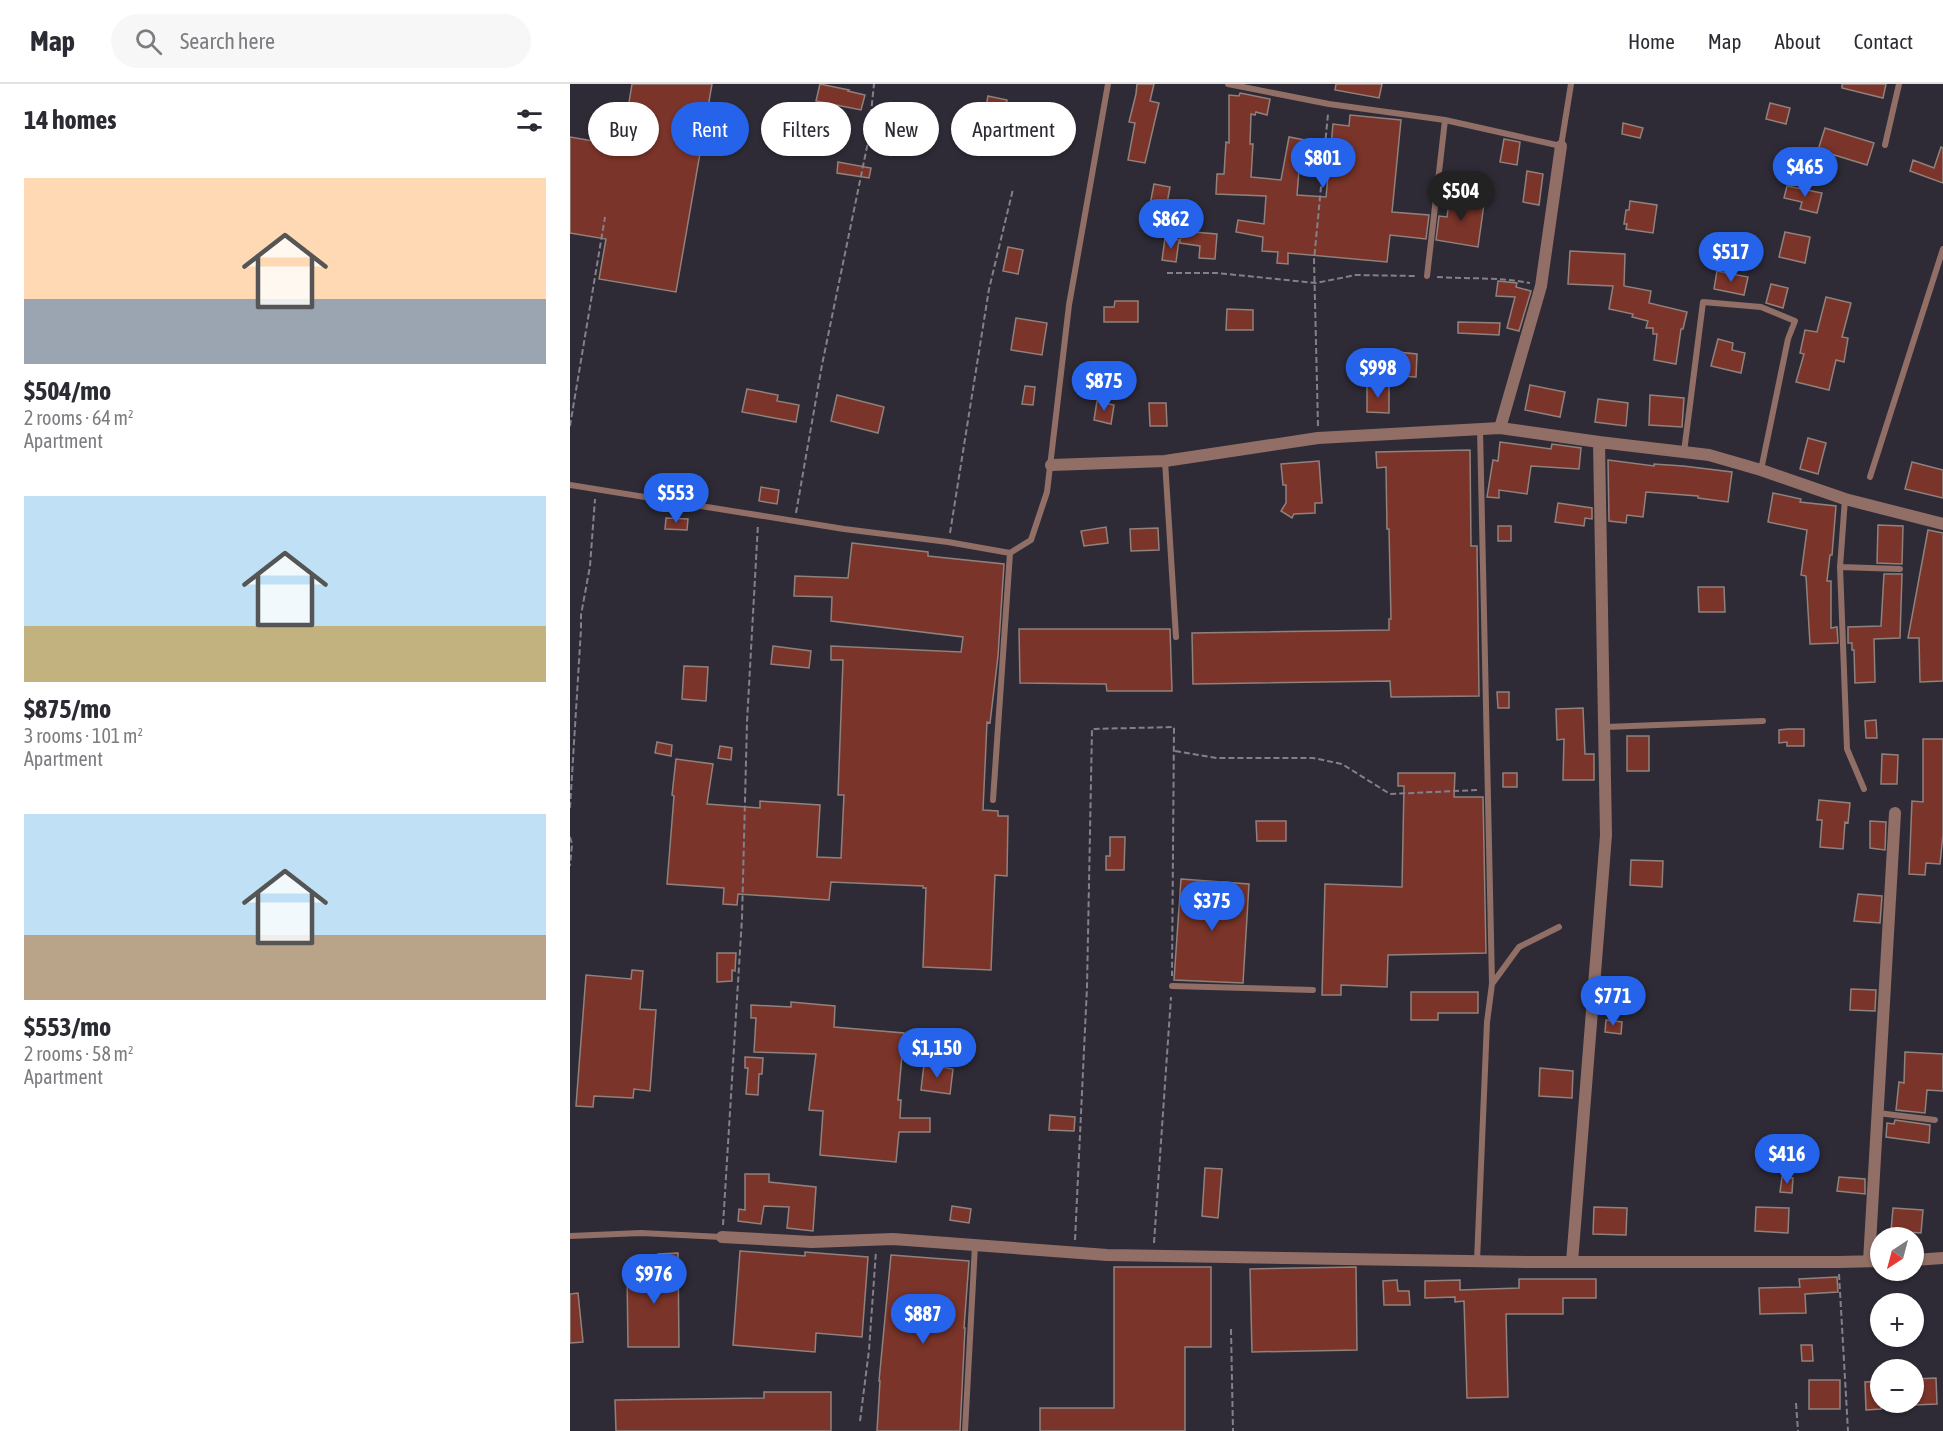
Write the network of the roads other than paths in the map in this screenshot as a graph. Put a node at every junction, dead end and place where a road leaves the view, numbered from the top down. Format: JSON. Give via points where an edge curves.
{"nodes":[{"id":1,"x":1108,"y":84,"type":"edge"},
{"id":2,"x":1228,"y":84,"type":"edge"},
{"id":3,"x":1571,"y":84,"type":"edge"},
{"id":4,"x":1899,"y":84,"type":"edge"},
{"id":5,"x":1445,"y":120,"type":"junction"},
{"id":6,"x":1885,"y":145,"type":"dead end"},
{"id":7,"x":1561,"y":146,"type":"junction"},
{"id":8,"x":1943,"y":249,"type":"edge"},
{"id":9,"x":1427,"y":276,"type":"road end"},
{"id":10,"x":1500,"y":428,"type":"junction"},
{"id":11,"x":1480,"y":429,"type":"junction"},
{"id":12,"x":1599,"y":442,"type":"junction"},
{"id":13,"x":1684,"y":452,"type":"junction"},
{"id":14,"x":1165,"y":461,"type":"junction"},
{"id":15,"x":1051,"y":465,"type":"junction"},
{"id":16,"x":1761,"y":470,"type":"junction"},
{"id":17,"x":1870,"y":477,"type":"dead end"},
{"id":18,"x":570,"y":485,"type":"edge"},
{"id":19,"x":1845,"y":499,"type":"junction"},
{"id":20,"x":1943,"y":524,"type":"edge"},
{"id":21,"x":1010,"y":553,"type":"junction"},
{"id":22,"x":1840,"y":567,"type":"junction"},
{"id":23,"x":1900,"y":569,"type":"dead end"},
{"id":24,"x":1176,"y":637,"type":"dead end"},
{"id":25,"x":1763,"y":721,"type":"dead end"},
{"id":26,"x":1605,"y":727,"type":"junction"},
{"id":27,"x":1864,"y":789,"type":"dead end"},
{"id":28,"x":993,"y":800,"type":"dead end"},
{"id":29,"x":1895,"y":813,"type":"dead end"},
{"id":30,"x":1559,"y":927,"type":"dead end"},
{"id":31,"x":1492,"y":984,"type":"junction"},
{"id":32,"x":1172,"y":986,"type":"dead end"},
{"id":33,"x":1313,"y":990,"type":"dead end"},
{"id":34,"x":1878,"y":1113,"type":"junction"},
{"id":35,"x":1935,"y":1119,"type":"dead end"},
{"id":36,"x":1876,"y":1227,"type":"edge"},
{"id":37,"x":570,"y":1236,"type":"edge"},
{"id":38,"x":722,"y":1237,"type":"joint"},
{"id":39,"x":975,"y":1245,"type":"junction"},
{"id":40,"x":1943,"y":1258,"type":"edge"},
{"id":41,"x":1924,"y":1259,"type":"edge"},
{"id":42,"x":1870,"y":1261,"type":"edge"},
{"id":43,"x":1477,"y":1262,"type":"junction"},
{"id":44,"x":1572,"y":1262,"type":"junction"},
{"id":45,"x":965,"y":1431,"type":"edge"}],
"edges":[{"from":1,"to":15,"type":"lane","via":[[1069,305]]},
{"from":2,"to":5,"type":"lane","via":[[1329,104]]},
{"from":3,"to":7,"type":"lane"},
{"from":4,"to":6,"type":"lane"},
{"from":5,"to":7,"type":"lane"},
{"from":5,"to":9,"type":"lane"},
{"from":7,"to":10,"type":"street","via":[[1542,286]]},
{"from":8,"to":17,"type":"lane"},
{"from":10,"to":11,"type":"street"},
{"from":10,"to":12,"type":"street"},
{"from":11,"to":14,"type":"street","via":[[1318,438]]},
{"from":11,"to":31,"type":"lane"},
{"from":12,"to":13,"type":"street"},
{"from":12,"to":26,"type":"street"},
{"from":13,"to":16,"type":"street"},
{"from":13,"to":16,"type":"lane","via":[[1703,302],[1761,307],[1796,321],[1788,339]]},
{"from":14,"to":15,"type":"street"},
{"from":14,"to":24,"type":"lane"},
{"from":15,"to":21,"type":"lane","via":[[1047,492],[1031,540]]},
{"from":16,"to":19,"type":"street"},
{"from":18,"to":21,"type":"lane"},
{"from":19,"to":20,"type":"street"},
{"from":19,"to":22,"type":"lane"},
{"from":21,"to":28,"type":"lane"},
{"from":22,"to":23,"type":"lane"},
{"from":22,"to":27,"type":"lane","via":[[1847,749]]},
{"from":25,"to":26,"type":"lane"},
{"from":26,"to":44,"type":"street","via":[[1606,835]]},
{"from":29,"to":34,"type":"street"},
{"from":30,"to":31,"type":"lane","via":[[1519,947]]},
{"from":31,"to":43,"type":"lane"},
{"from":32,"to":33,"type":"lane"},
{"from":34,"to":35,"type":"lane"},
{"from":34,"to":36,"type":"street"},
{"from":37,"to":38,"type":"lane","via":[[641,1233]]},
{"from":38,"to":39,"type":"street"},
{"from":39,"to":43,"type":"street","via":[[1107,1255]]},
{"from":39,"to":45,"type":"lane"},
{"from":40,"to":41,"type":"street"},
{"from":42,"to":44,"type":"street"},
{"from":43,"to":44,"type":"street"}]}
